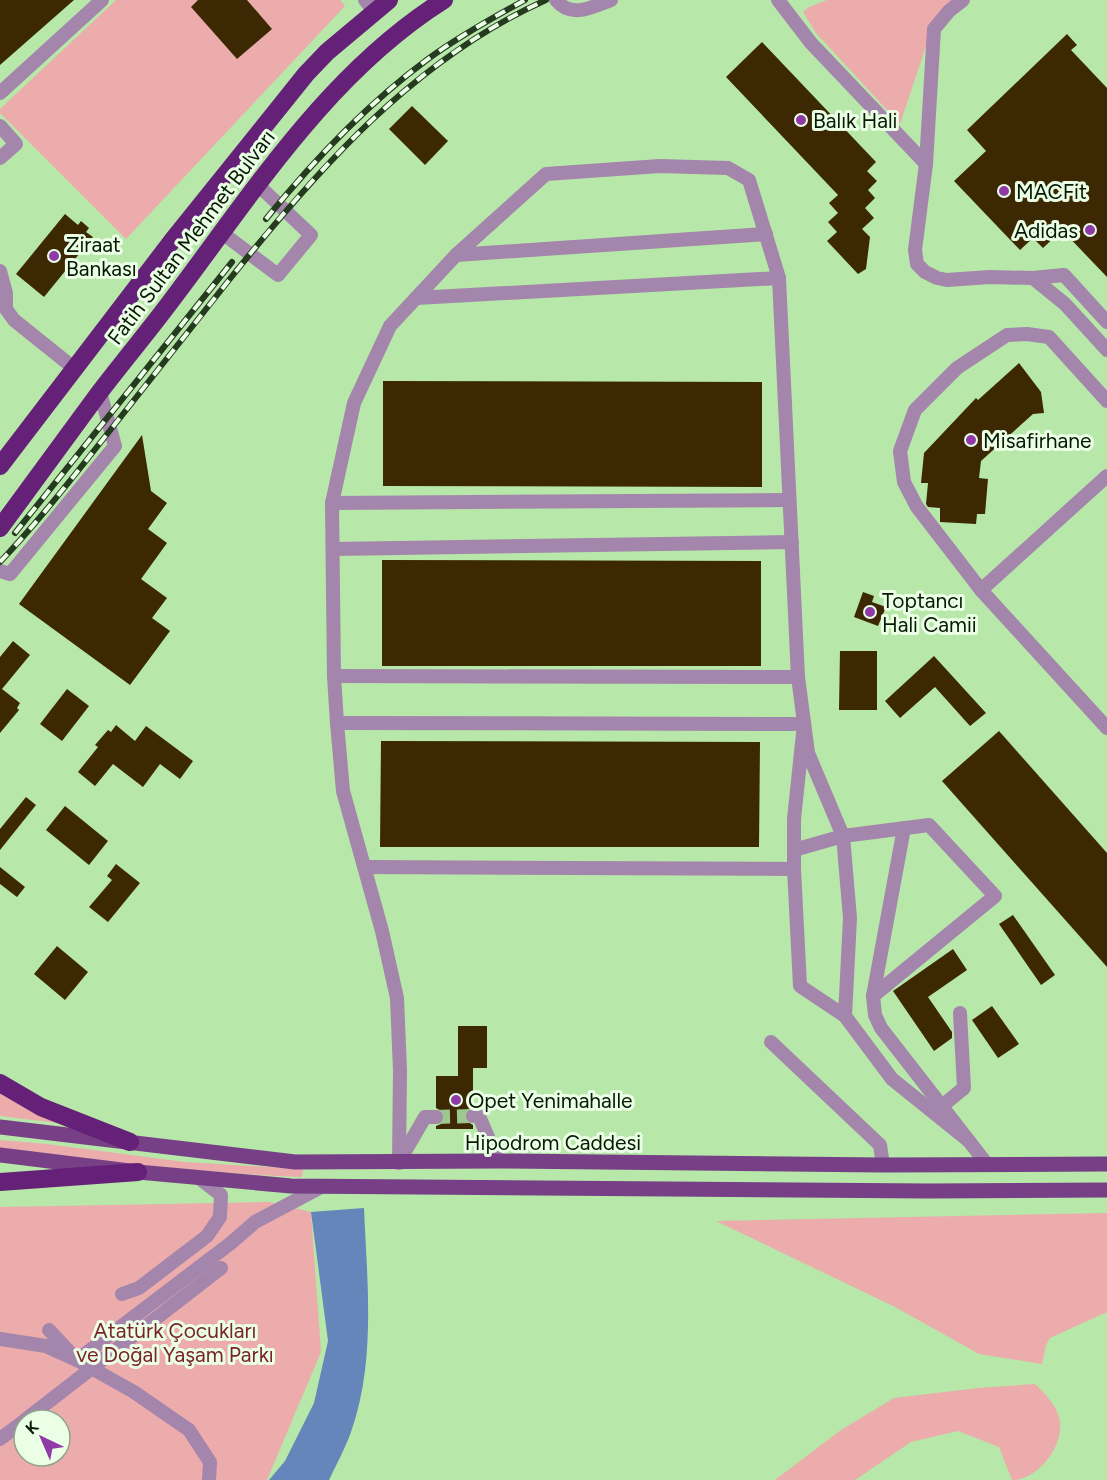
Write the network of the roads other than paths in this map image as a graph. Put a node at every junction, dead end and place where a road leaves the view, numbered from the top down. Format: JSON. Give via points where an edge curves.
{"nodes":[{"id":1,"x":102,"y":0,"type":"edge"},
{"id":2,"x":389,"y":0,"type":"edge"},
{"id":3,"x":444,"y":0,"type":"edge"},
{"id":4,"x":556,"y":0,"type":"edge"},
{"id":5,"x":610,"y":0,"type":"edge"},
{"id":6,"x":778,"y":0,"type":"edge"},
{"id":7,"x":963,"y":0,"type":"edge"},
{"id":8,"x":369,"y":6,"type":"edge"},
{"id":9,"x":0,"y":93,"type":"edge"},
{"id":10,"x":0,"y":126,"type":"edge"},
{"id":11,"x":0,"y":158,"type":"edge"},
{"id":12,"x":926,"y":164,"type":"junction"},
{"id":13,"x":258,"y":186,"type":"junction"},
{"id":14,"x":222,"y":232,"type":"junction"},
{"id":15,"x":766,"y":234,"type":"junction"},
{"id":16,"x":456,"y":255,"type":"junction"},
{"id":17,"x":0,"y":271,"type":"edge"},
{"id":18,"x":779,"y":278,"type":"junction"},
{"id":19,"x":1033,"y":278,"type":"junction"},
{"id":20,"x":416,"y":298,"type":"junction"},
{"id":21,"x":1107,"y":322,"type":"edge"},
{"id":22,"x":1107,"y":350,"type":"edge"},
{"id":23,"x":75,"y":369,"type":"junction"},
{"id":24,"x":100,"y":392,"type":"junction"},
{"id":25,"x":1107,"y":401,"type":"edge"},
{"id":26,"x":0,"y":466,"type":"edge"},
{"id":27,"x":1107,"y":476,"type":"edge"},
{"id":28,"x":789,"y":500,"type":"junction"},
{"id":29,"x":332,"y":502,"type":"junction"},
{"id":30,"x":0,"y":528,"type":"edge"},
{"id":31,"x":792,"y":542,"type":"junction"},
{"id":32,"x":333,"y":549,"type":"junction"},
{"id":33,"x":0,"y":571,"type":"edge"},
{"id":34,"x":981,"y":590,"type":"junction"},
{"id":35,"x":334,"y":676,"type":"junction"},
{"id":36,"x":798,"y":677,"type":"junction"},
{"id":37,"x":337,"y":723,"type":"junction"},
{"id":38,"x":804,"y":724,"type":"junction"},
{"id":39,"x":1107,"y":728,"type":"edge"},
{"id":40,"x":904,"y":828,"type":"junction"},
{"id":41,"x":843,"y":836,"type":"junction"},
{"id":42,"x":794,"y":850,"type":"junction"},
{"id":43,"x":365,"y":867,"type":"junction"},
{"id":44,"x":794,"y":869,"type":"junction"},
{"id":45,"x":873,"y":996,"type":"junction"},
{"id":46,"x":960,"y":1013,"type":"dead end"},
{"id":47,"x":845,"y":1016,"type":"junction"},
{"id":48,"x":771,"y":1042,"type":"dead end"},
{"id":49,"x":0,"y":1083,"type":"edge"},
{"id":50,"x":942,"y":1106,"type":"junction"},
{"id":51,"x":473,"y":1116,"type":"dead end"},
{"id":52,"x":436,"y":1117,"type":"tunnel mouth"},
{"id":53,"x":0,"y":1127,"type":"edge"},
{"id":54,"x":969,"y":1141,"type":"junction"},
{"id":55,"x":130,"y":1142,"type":"junction"},
{"id":56,"x":0,"y":1155,"type":"edge"},
{"id":57,"x":498,"y":1161,"type":"junction"},
{"id":58,"x":399,"y":1163,"type":"junction"},
{"id":59,"x":986,"y":1163,"type":"junction"},
{"id":60,"x":1107,"y":1164,"type":"edge"},
{"id":61,"x":883,"y":1165,"type":"junction"},
{"id":62,"x":138,"y":1172,"type":"junction"},
{"id":63,"x":199,"y":1178,"type":"junction"},
{"id":64,"x":0,"y":1182,"type":"edge"},
{"id":65,"x":321,"y":1187,"type":"junction"},
{"id":66,"x":1107,"y":1190,"type":"edge"},
{"id":67,"x":221,"y":1268,"type":"dead end"},
{"id":68,"x":122,"y":1294,"type":"dead end"},
{"id":69,"x":49,"y":1330,"type":"dead end"},
{"id":70,"x":0,"y":1339,"type":"edge"},
{"id":71,"x":77,"y":1360,"type":"junction"},
{"id":72,"x":91,"y":1369,"type":"junction"},
{"id":73,"x":40,"y":1408,"type":"edge"},
{"id":74,"x":12,"y":1430,"type":"edge"},
{"id":75,"x":0,"y":1439,"type":"edge"},
{"id":76,"x":209,"y":1480,"type":"edge"}],
"edges":[{"from":1,"to":9,"type":"street"},
{"from":2,"to":8,"type":"highway","name":"Fatih Sultan Mehmet Bulvarı"},
{"from":3,"to":13,"type":"highway","name":"Fatih Sultan Mehmet Bulvarı","via":[[411,22],[340,86]]},
{"from":4,"to":5,"type":"street","via":[[578,12]]},
{"from":6,"to":12,"type":"street","via":[[811,43]]},
{"from":7,"to":12,"type":"street","via":[[934,29]]},
{"from":8,"to":23,"type":"highway","name":"Fatih Sultan Mehmet Bulvarı","via":[[306,74]]},
{"from":10,"to":11,"type":"street","via":[[16,144]]},
{"from":12,"to":19,"type":"street","via":[[915,250],[917,264],[925,273],[947,280]]},
{"from":13,"to":14,"type":"highway","name":"Fatih Sultan Mehmet Bulvarı"},
{"from":13,"to":14,"type":"street","via":[[311,235],[278,275]]},
{"from":14,"to":24,"type":"highway","name":"Fatih Sultan Mehmet Bulvarı"},
{"from":15,"to":16,"type":"street"},
{"from":15,"to":16,"type":"street","via":[[749,180],[728,168],[649,167],[546,174]]},
{"from":15,"to":18,"type":"street"},
{"from":16,"to":20,"type":"street"},
{"from":17,"to":23,"type":"street","via":[[6,309],[14,320]]},
{"from":18,"to":20,"type":"street"},
{"from":18,"to":28,"type":"street"},
{"from":19,"to":21,"type":"street","via":[[1064,275]]},
{"from":19,"to":22,"type":"street","via":[[1065,304]]},
{"from":20,"to":29,"type":"street","via":[[390,326],[354,403]]},
{"from":23,"to":26,"type":"highway","name":"Fatih Sultan Mehmet Bulvarı"},
{"from":24,"to":30,"type":"highway","name":"Fatih Sultan Mehmet Bulvarı"},
{"from":24,"to":33,"type":"street","via":[[115,446],[10,574]]},
{"from":25,"to":34,"type":"street","via":[[1049,337],[1027,334],[1007,335],[957,368],[915,410],[900,451],[904,482],[917,507]]},
{"from":27,"to":34,"type":"street"},
{"from":28,"to":29,"type":"street"},
{"from":28,"to":31,"type":"street"},
{"from":29,"to":32,"type":"street"},
{"from":31,"to":32,"type":"street"},
{"from":31,"to":36,"type":"street"},
{"from":32,"to":35,"type":"street"},
{"from":34,"to":39,"type":"street"},
{"from":35,"to":36,"type":"street"},
{"from":35,"to":37,"type":"street"},
{"from":36,"to":38,"type":"street"},
{"from":37,"to":38,"type":"street"},
{"from":37,"to":43,"type":"street","via":[[343,791]]},
{"from":38,"to":41,"type":"street","via":[[808,753]]},
{"from":38,"to":42,"type":"street"},
{"from":40,"to":41,"type":"street"},
{"from":40,"to":45,"type":"street"},
{"from":40,"to":45,"type":"street","via":[[929,825],[995,896]]},
{"from":41,"to":42,"type":"street"},
{"from":41,"to":47,"type":"street","via":[[850,918]]},
{"from":42,"to":44,"type":"street"},
{"from":43,"to":44,"type":"street"},
{"from":43,"to":58,"type":"street","via":[[397,998]]},
{"from":44,"to":47,"type":"street","via":[[800,986]]},
{"from":45,"to":50,"type":"street","via":[[881,1028]]},
{"from":46,"to":50,"type":"street","via":[[964,1088]]},
{"from":47,"to":54,"type":"street","via":[[892,1079]]},
{"from":48,"to":61,"type":"street","via":[[880,1144]]},
{"from":49,"to":55,"type":"highway","via":[[41,1107]]},
{"from":50,"to":54,"type":"street"},
{"from":51,"to":57,"type":"street","via":[[479,1116]]},
{"from":52,"to":58,"type":"street","via":[[425,1117]]},
{"from":53,"to":55,"type":"main road","name":"Hipodrom Caddesi"},
{"from":54,"to":59,"type":"street"},
{"from":55,"to":58,"type":"main road","name":"Hipodrom Caddesi","via":[[295,1162]]},
{"from":56,"to":62,"type":"main road"},
{"from":57,"to":58,"type":"main road","name":"Hipodrom Caddesi"},
{"from":57,"to":61,"type":"main road","name":"Hipodrom Caddesi"},
{"from":59,"to":60,"type":"main road","name":"Hipodrom Caddesi"},
{"from":59,"to":61,"type":"main road","name":"Hipodrom Caddesi"},
{"from":62,"to":63,"type":"main road"},
{"from":62,"to":64,"type":"highway"},
{"from":63,"to":65,"type":"main road"},
{"from":63,"to":68,"type":"street","via":[[221,1195],[220,1217],[207,1236],[157,1276]]},
{"from":65,"to":66,"type":"main road"},
{"from":65,"to":71,"type":"street","via":[[255,1222]]},
{"from":67,"to":72,"type":"street"},
{"from":69,"to":71,"type":"street"},
{"from":70,"to":71,"type":"street","via":[[46,1346]]},
{"from":71,"to":72,"type":"street"},
{"from":72,"to":73,"type":"street"},
{"from":72,"to":76,"type":"street","via":[[134,1392],[189,1430],[210,1462]]},
{"from":74,"to":75,"type":"street"}]}
